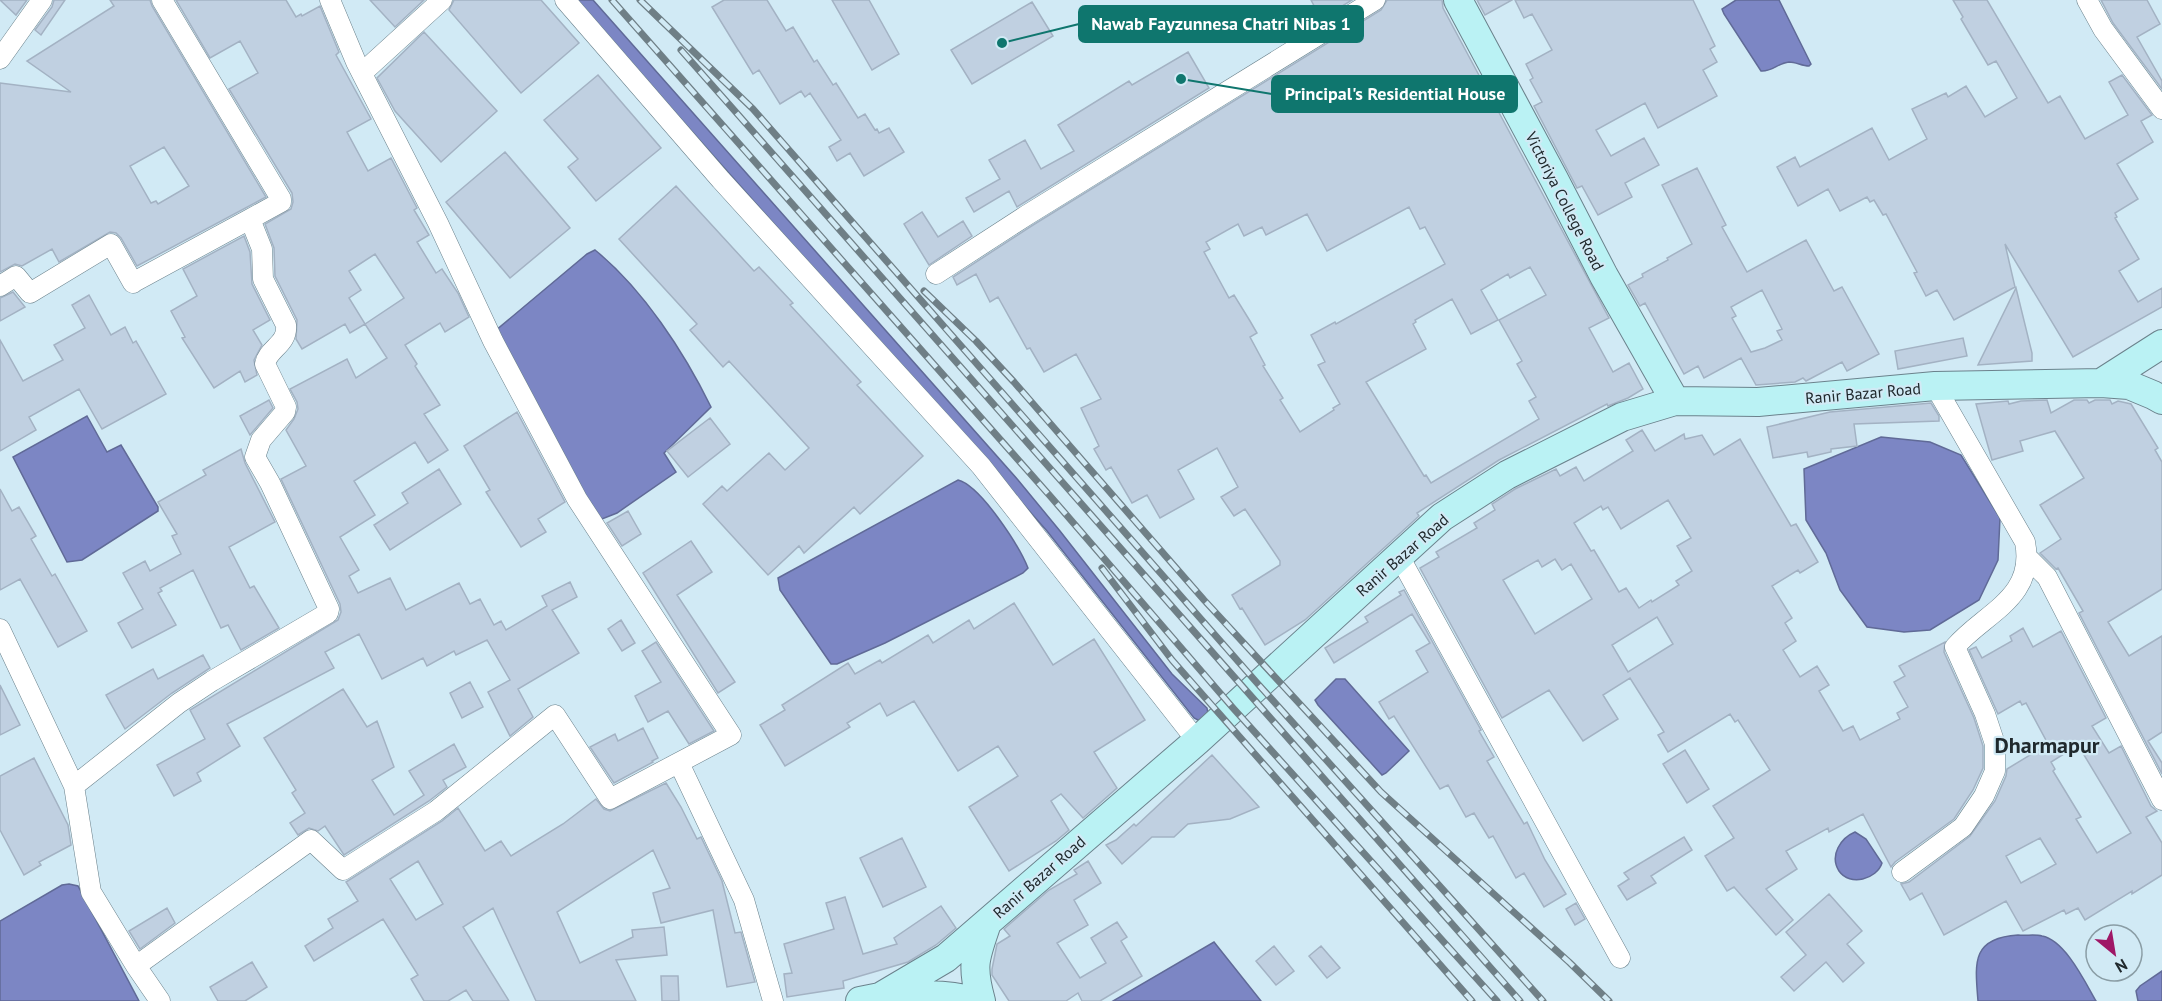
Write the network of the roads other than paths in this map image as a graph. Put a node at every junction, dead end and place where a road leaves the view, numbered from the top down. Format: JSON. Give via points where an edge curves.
{"nodes":[{"id":1,"x":42,"y":0,"type":"edge"},
{"id":2,"x":162,"y":0,"type":"edge"},
{"id":3,"x":330,"y":0,"type":"edge"},
{"id":4,"x":442,"y":0,"type":"edge"},
{"id":5,"x":565,"y":0,"type":"edge"},
{"id":6,"x":1375,"y":0,"type":"edge"},
{"id":7,"x":1458,"y":0,"type":"edge"},
{"id":8,"x":2087,"y":0,"type":"edge"},
{"id":9,"x":0,"y":59,"type":"edge"},
{"id":10,"x":362,"y":73,"type":"junction"},
{"id":11,"x":2162,"y":109,"type":"edge"},
{"id":12,"x":250,"y":219,"type":"junction"},
{"id":13,"x":936,"y":274,"type":"dead end"},
{"id":14,"x":0,"y":286,"type":"edge"},
{"id":15,"x":2162,"y":344,"type":"edge"},
{"id":16,"x":2101,"y":383,"type":"junction"},
{"id":17,"x":1935,"y":386,"type":"junction"},
{"id":18,"x":1675,"y":400,"type":"junction"},
{"id":19,"x":2162,"y":400,"type":"edge"},
{"id":20,"x":1399,"y":556,"type":"junction"},
{"id":21,"x":2029,"y":559,"type":"junction"},
{"id":22,"x":0,"y":629,"type":"edge"},
{"id":23,"x":1197,"y":741,"type":"junction"},
{"id":24,"x":679,"y":763,"type":"junction"},
{"id":25,"x":74,"y":786,"type":"junction"},
{"id":26,"x":2162,"y":800,"type":"edge"},
{"id":27,"x":1902,"y":872,"type":"dead end"},
{"id":28,"x":988,"y":921,"type":"junction"},
{"id":29,"x":1620,"y":958,"type":"dead end"},
{"id":30,"x":136,"y":966,"type":"junction"},
{"id":31,"x":870,"y":999,"type":"edge"},
{"id":32,"x":160,"y":1001,"type":"edge"},
{"id":33,"x":772,"y":1001,"type":"edge"},
{"id":34,"x":974,"y":1001,"type":"edge"},
{"id":35,"x":981,"y":1001,"type":"edge"}],
"edges":[{"from":1,"to":9,"type":"street"},
{"from":2,"to":12,"type":"street","via":[[281,199]]},
{"from":3,"to":10,"type":"street"},
{"from":4,"to":10,"type":"street"},
{"from":5,"to":23,"type":"street","via":[[721,180],[981,466]]},
{"from":6,"to":13,"type":"street"},
{"from":7,"to":18,"type":"main road","name":"Victoriya College Road","via":[[1604,276]]},
{"from":8,"to":11,"type":"street","via":[[2103,29]]},
{"from":10,"to":24,"type":"street","via":[[493,341],[577,499],[731,735]]},
{"from":12,"to":14,"type":"street","via":[[132,283],[109,244],[30,293],[16,276]]},
{"from":12,"to":25,"type":"street","via":[[262,249],[263,279],[286,325],[280,345],[269,354],[265,364],[285,412],[261,440],[255,457],[329,611],[179,703]]},
{"from":15,"to":16,"type":"main road"},
{"from":16,"to":17,"type":"main road","name":"Ranir Bazar Road"},
{"from":16,"to":19,"type":"main road","name":"Ranir Bazar Road","via":[[2129,385]]},
{"from":17,"to":18,"type":"main road","name":"Ranir Bazar Road","via":[[1758,402]]},
{"from":17,"to":21,"type":"street","via":[[2025,542]]},
{"from":18,"to":20,"type":"main road","name":"Ranir Bazar Road","via":[[1622,417],[1507,475],[1442,517]]},
{"from":20,"to":23,"type":"main road","name":"Ranir Bazar Road"},
{"from":20,"to":29,"type":"street"},
{"from":21,"to":26,"type":"street","via":[[2047,577]]},
{"from":21,"to":27,"type":"street","via":[[2016,591],[1998,612],[1955,647],[1992,734],[1995,771],[1963,827]]},
{"from":22,"to":25,"type":"street"},
{"from":23,"to":28,"type":"main road","name":"Ranir Bazar Road"},
{"from":24,"to":30,"type":"street","via":[[610,799],[555,715],[436,811],[343,870],[311,840]]},
{"from":24,"to":33,"type":"street","via":[[744,900]]},
{"from":25,"to":30,"type":"street","via":[[91,892]]},
{"from":28,"to":31,"type":"main road","name":"Ranir Bazar Road","via":[[946,958]]},
{"from":28,"to":35,"type":"main road","via":[[976,955],[974,977]]},
{"from":30,"to":32,"type":"street"},
{"from":31,"to":34,"type":"main road","via":[[928,994]]}]}
